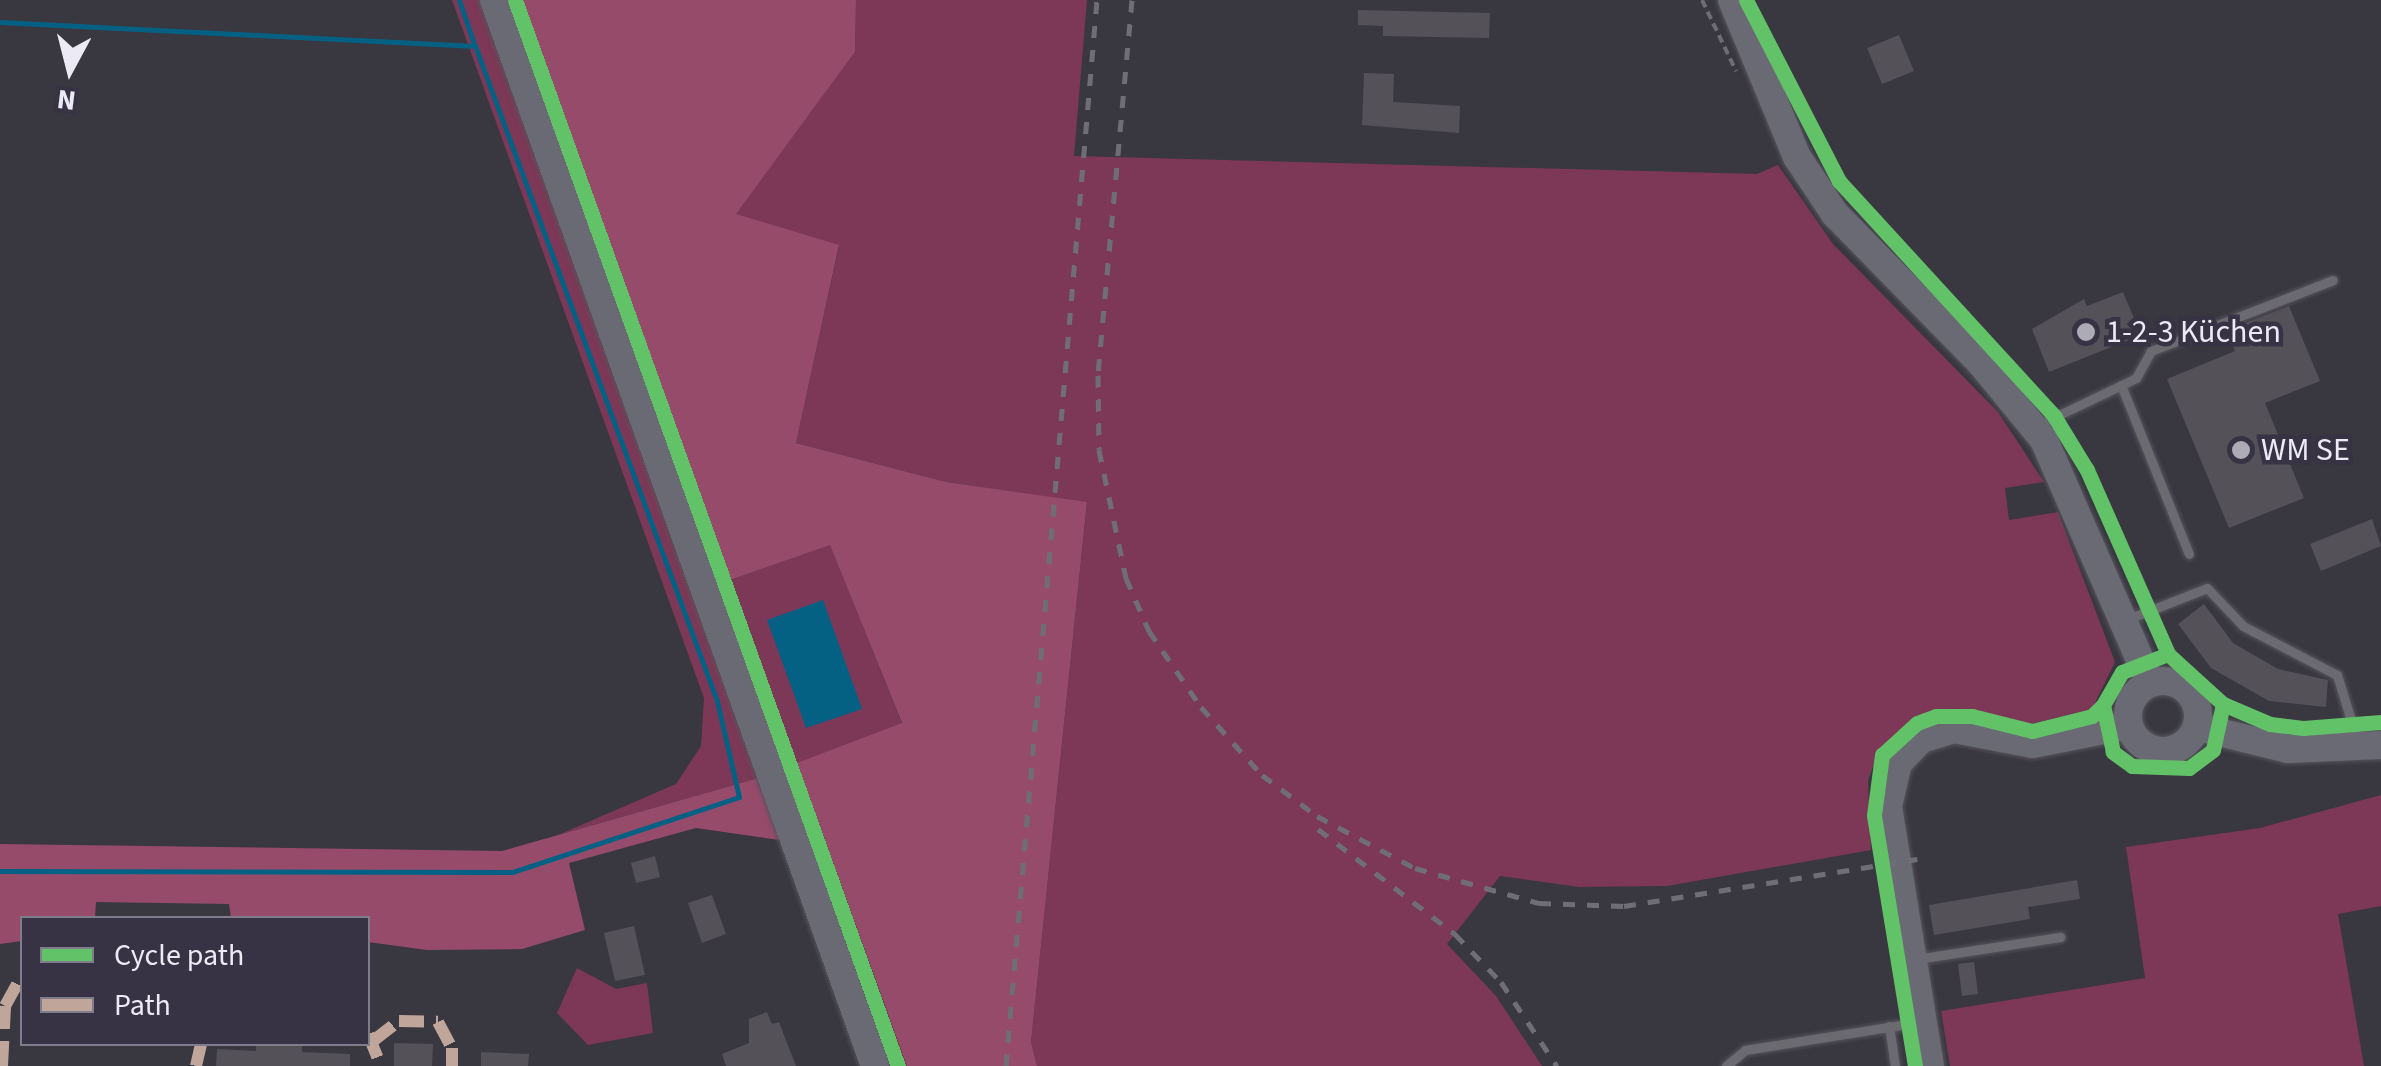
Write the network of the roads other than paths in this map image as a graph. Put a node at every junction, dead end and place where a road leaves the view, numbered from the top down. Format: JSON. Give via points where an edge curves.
{"nodes":[{"id":1,"x":494,"y":0,"type":"edge"},
{"id":2,"x":1732,"y":0,"type":"edge"},
{"id":3,"x":2333,"y":280,"type":"dead end"},
{"id":4,"x":2120,"y":385,"type":"junction"},
{"id":5,"x":2034,"y":427,"type":"junction"},
{"id":6,"x":2189,"y":554,"type":"dead end"},
{"id":7,"x":2126,"y":620,"type":"junction"},
{"id":8,"x":2150,"y":684,"type":"junction"},
{"id":9,"x":2129,"y":725,"type":"junction"},
{"id":10,"x":2198,"y":726,"type":"junction"},
{"id":11,"x":2370,"y":746,"type":"edge"},
{"id":12,"x":2060,"y":937,"type":"dead end"},
{"id":13,"x":1913,"y":960,"type":"junction"},
{"id":14,"x":1922,"y":1021,"type":"junction"},
{"id":15,"x":1888,"y":1026,"type":"junction"},
{"id":16,"x":875,"y":1066,"type":"edge"},
{"id":17,"x":1726,"y":1066,"type":"edge"},
{"id":18,"x":1895,"y":1066,"type":"edge"},
{"id":19,"x":1930,"y":1066,"type":"edge"}],
"edges":[{"from":1,"to":16,"type":"street"},
{"from":2,"to":5,"type":"street","via":[[1798,157],[1835,214]]},
{"from":3,"to":4,"type":"lane","via":[[2152,352],[2136,378]]},
{"from":4,"to":5,"type":"lane"},
{"from":4,"to":6,"type":"lane"},
{"from":5,"to":7,"type":"street","via":[[2066,480]]},
{"from":7,"to":8,"type":"street"},
{"from":7,"to":11,"type":"lane","via":[[2207,588],[2243,626],[2336,675]]},
{"from":8,"to":9,"type":"street","via":[[2132,700]]},
{"from":8,"to":10,"type":"street","via":[[2170,681],[2188,690],[2198,707]]},
{"from":9,"to":10,"type":"street","via":[[2141,744],[2162,752],[2184,745]]},
{"from":9,"to":13,"type":"street","via":[[2032,744],[1954,729],[1905,752],[1888,806]]},
{"from":10,"to":11,"type":"street","via":[[2288,749]]},
{"from":12,"to":13,"type":"lane"},
{"from":13,"to":14,"type":"street"},
{"from":14,"to":15,"type":"lane"},
{"from":14,"to":19,"type":"street"},
{"from":15,"to":17,"type":"lane","via":[[1744,1050]]},
{"from":15,"to":18,"type":"lane"}]}
